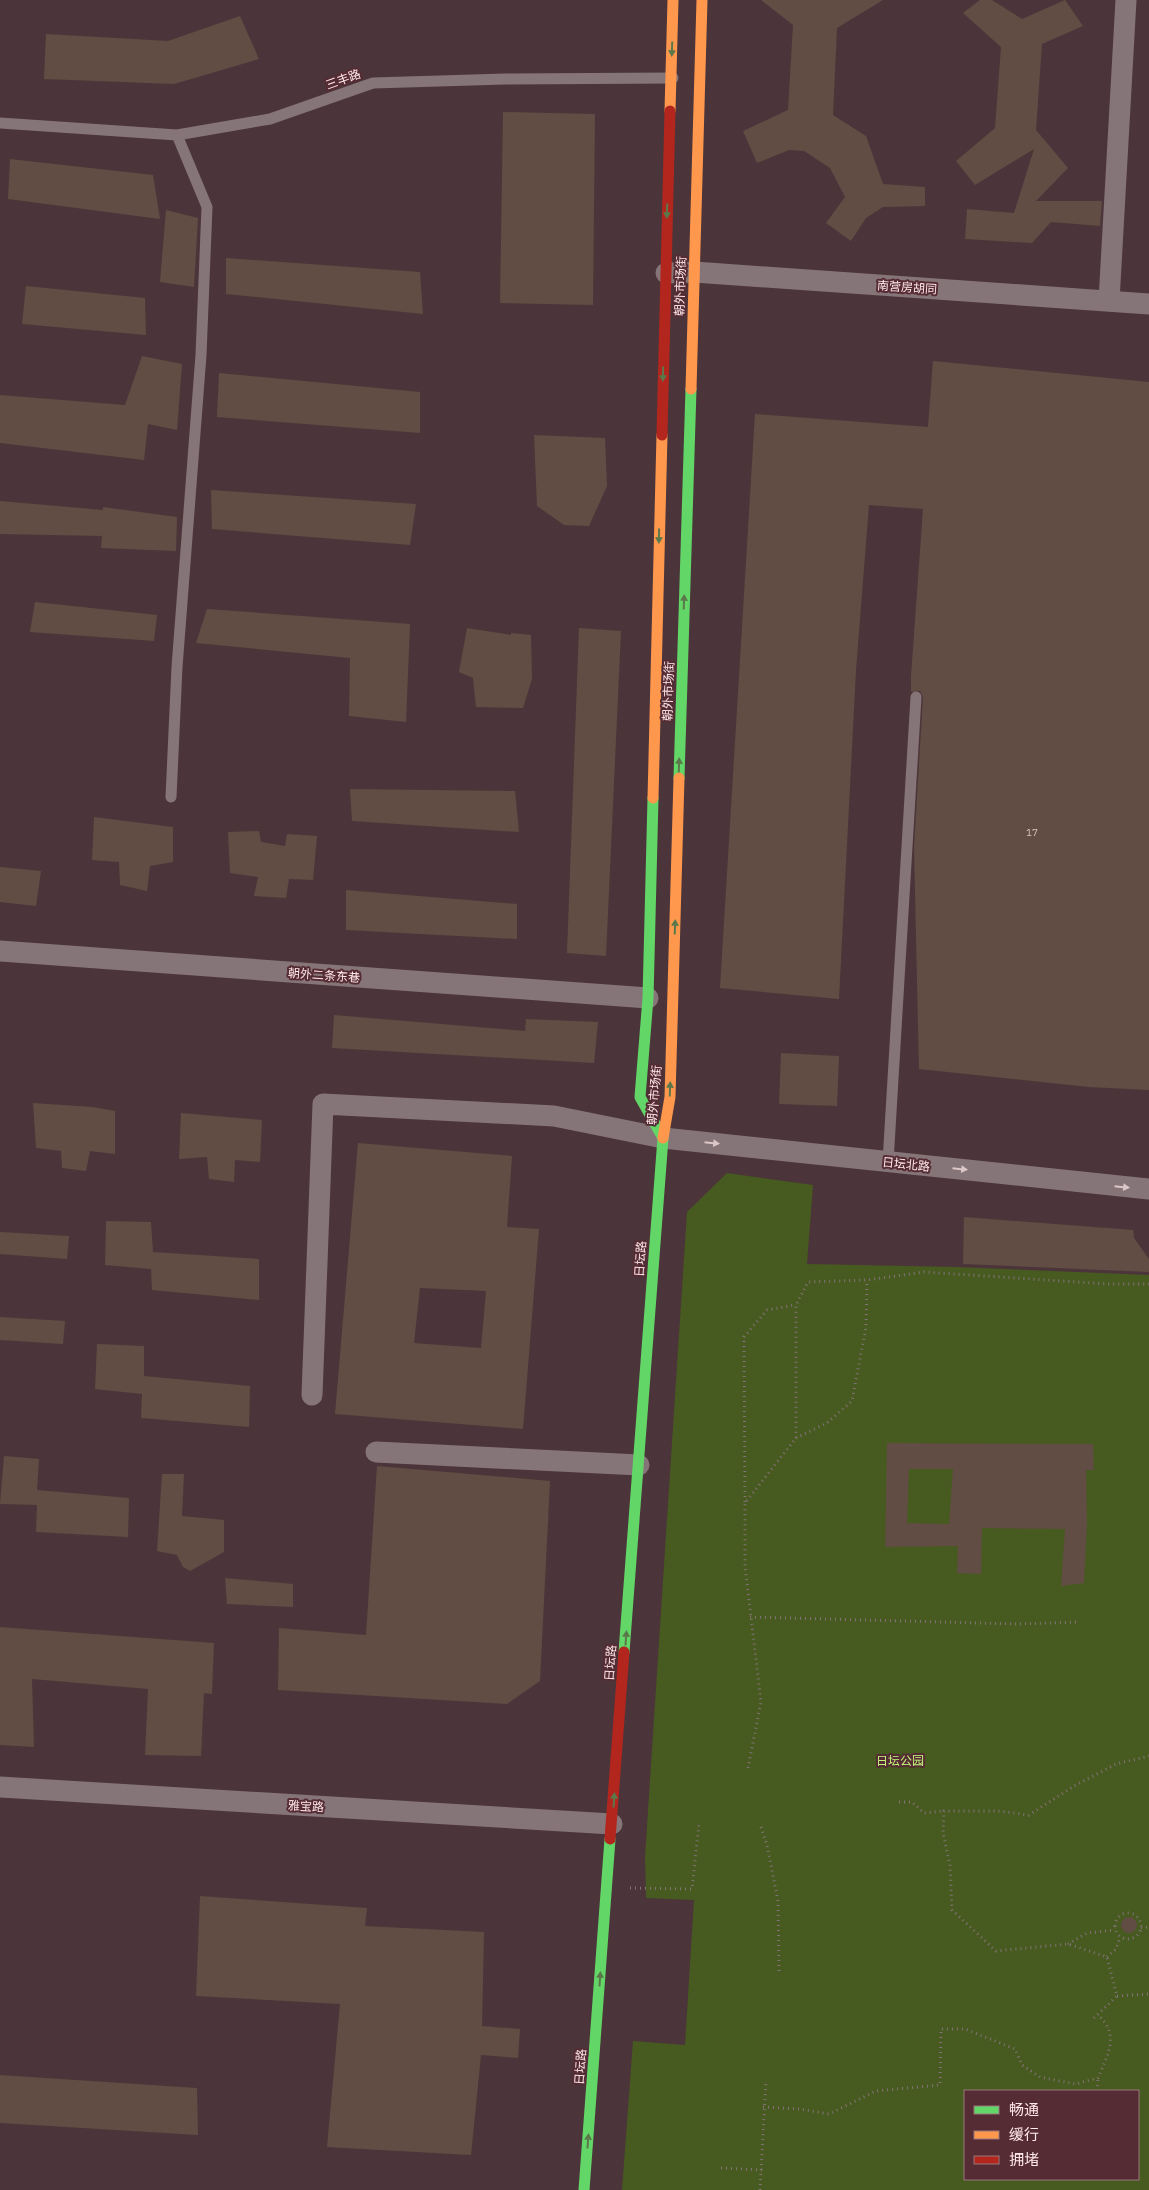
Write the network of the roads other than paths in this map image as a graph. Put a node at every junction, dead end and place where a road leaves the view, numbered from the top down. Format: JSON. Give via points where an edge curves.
{"nodes":[{"id":1,"x":673,"y":0,"type":"edge"},
{"id":2,"x":702,"y":0,"type":"edge"},
{"id":3,"x":1126,"y":0,"type":"edge"},
{"id":4,"x":685,"y":78,"type":"junction"},
{"id":5,"x":0,"y":123,"type":"edge"},
{"id":6,"x":177,"y":135,"type":"junction"},
{"id":7,"x":694,"y":272,"type":"junction"},
{"id":8,"x":666,"y":273,"type":"junction"},
{"id":9,"x":1109,"y":301,"type":"junction"},
{"id":10,"x":1149,"y":304,"type":"edge"},
{"id":11,"x":916,"y":697,"type":"dead end"},
{"id":12,"x":171,"y":797,"type":"dead end"},
{"id":13,"x":0,"y":951,"type":"edge"},
{"id":14,"x":648,"y":998,"type":"junction"},
{"id":15,"x":663,"y":1138,"type":"junction"},
{"id":16,"x":888,"y":1162,"type":"junction"},
{"id":17,"x":1149,"y":1189,"type":"edge"},
{"id":18,"x":312,"y":1395,"type":"dead end"},
{"id":19,"x":376,"y":1452,"type":"dead end"},
{"id":20,"x":639,"y":1465,"type":"junction"},
{"id":21,"x":0,"y":1787,"type":"edge"},
{"id":22,"x":612,"y":1824,"type":"junction"},
{"id":23,"x":584,"y":2190,"type":"edge"}],
"edges":[{"from":1,"to":4,"type":"main road","name":"朝外市场街","one_way":true},
{"from":2,"to":4,"type":"main road","name":"朝外市场街"},
{"from":3,"to":9,"type":"street"},
{"from":4,"to":6,"type":"lane","name":"三丰路","via":[[373,83],[270,119]]},
{"from":4,"to":7,"type":"main road","name":"朝外市场街"},
{"from":4,"to":8,"type":"main road","name":"朝外市场街","one_way":true},
{"from":5,"to":6,"type":"lane","name":"三丰路"},
{"from":6,"to":12,"type":"lane","via":[[207,207],[201,356],[176,667]]},
{"from":7,"to":8,"type":"street","name":"南营房胡同"},
{"from":7,"to":9,"type":"street","name":"南营房胡同"},
{"from":15,"to":7,"type":"main road","name":"朝外市场街","one_way":true,"via":[[670,1097]]},
{"from":8,"to":14,"type":"main road","name":"朝外市场街","one_way":true},
{"from":9,"to":10,"type":"street","name":"南营房胡同"},
{"from":11,"to":16,"type":"lane"},
{"from":13,"to":14,"type":"street","name":"朝外二条东巷"},
{"from":14,"to":15,"type":"main road","name":"朝外市场街","via":[[640,1096]]},
{"from":15,"to":16,"type":"street","name":"日坛北路","one_way":true},
{"from":15,"to":18,"type":"street","name":"日坛北路","via":[[554,1116],[323,1104]]},
{"from":15,"to":20,"type":"main road","name":"日坛路"},
{"from":16,"to":17,"type":"street","name":"日坛北路","one_way":true},
{"from":19,"to":20,"type":"street"},
{"from":22,"to":20,"type":"main road","name":"日坛路","one_way":true},
{"from":21,"to":22,"type":"street","name":"雅宝路"},
{"from":23,"to":22,"type":"main road","name":"日坛路","one_way":true}]}
